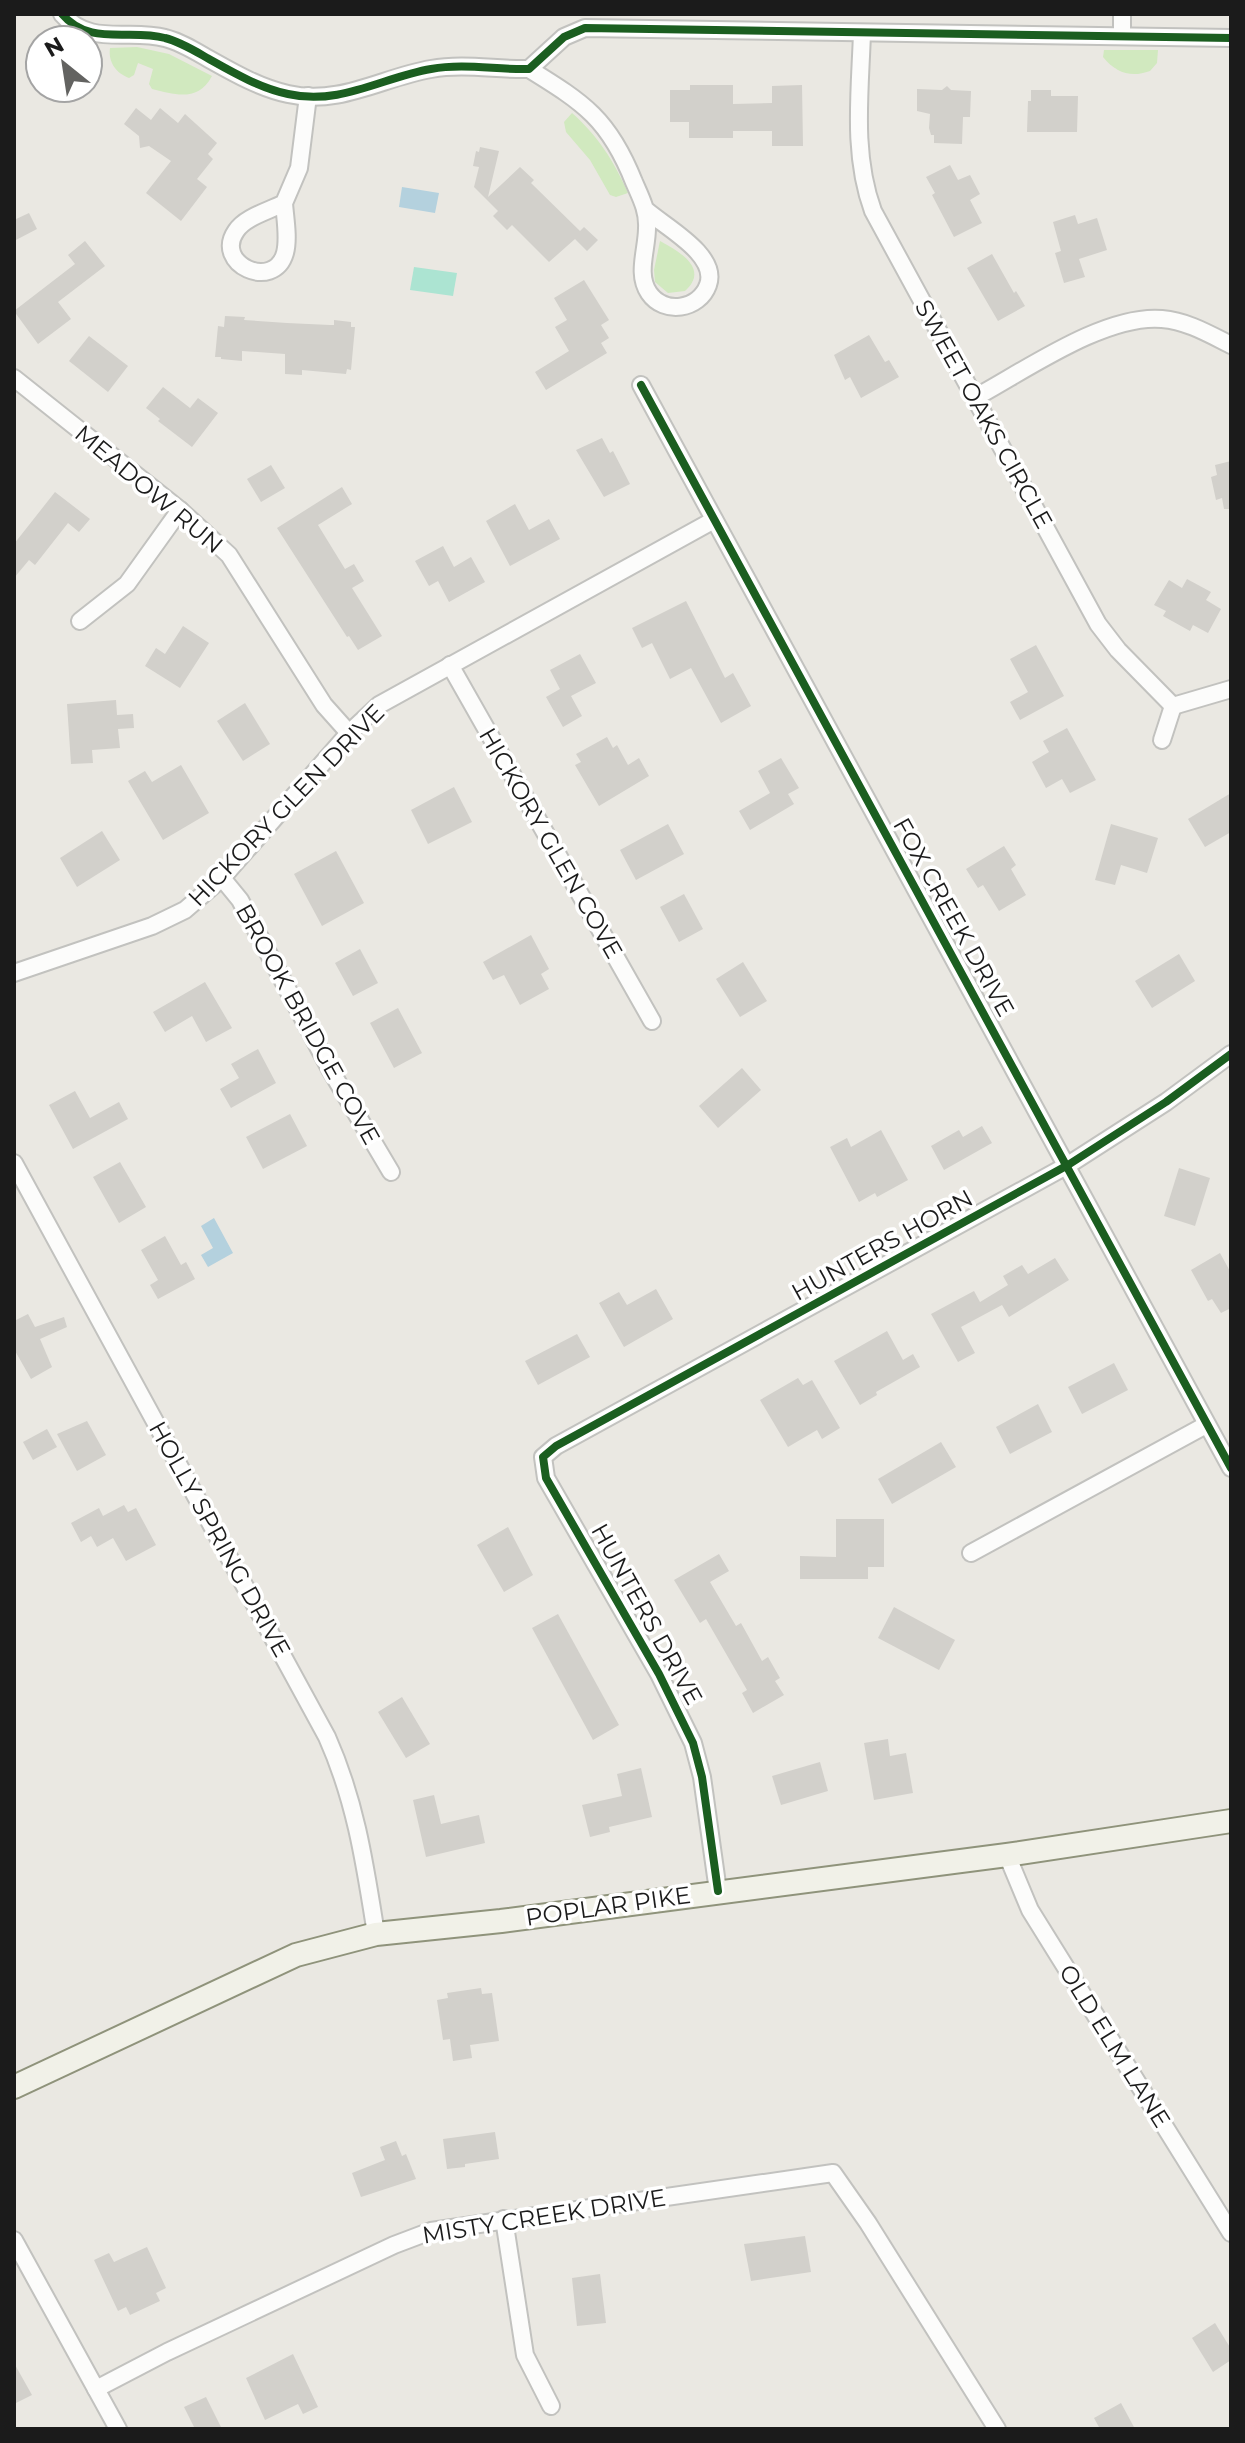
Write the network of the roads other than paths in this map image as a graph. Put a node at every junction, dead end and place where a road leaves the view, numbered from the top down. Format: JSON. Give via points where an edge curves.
{"nodes":[{"id":1,"x":62,"y":14,"type":"edge"},
{"id":2,"x":1122,"y":14,"type":"edge"},
{"id":3,"x":862,"y":33,"type":"junction"},
{"id":4,"x":1122,"y":35,"type":"junction"},
{"id":5,"x":1231,"y":38,"type":"edge"},
{"id":6,"x":529,"y":69,"type":"junction"},
{"id":7,"x":308,"y":96,"type":"junction"},
{"id":8,"x":284,"y":203,"type":"dead end"},
{"id":9,"x":646,"y":210,"type":"junction"},
{"id":10,"x":1231,"y":345,"type":"edge"},
{"id":11,"x":14,"y":378,"type":"edge"},
{"id":12,"x":641,"y":385,"type":"dead end"},
{"id":13,"x":976,"y":397,"type":"junction"},
{"id":14,"x":180,"y":510,"type":"junction"},
{"id":15,"x":714,"y":520,"type":"junction"},
{"id":16,"x":80,"y":621,"type":"dead end"},
{"id":17,"x":450,"y":665,"type":"junction"},
{"id":18,"x":1231,"y":689,"type":"edge"},
{"id":19,"x":1173,"y":706,"type":"junction"},
{"id":20,"x":349,"y":733,"type":"junction"},
{"id":21,"x":1162,"y":740,"type":"dead end"},
{"id":22,"x":222,"y":878,"type":"junction"},
{"id":23,"x":14,"y":973,"type":"edge"},
{"id":24,"x":652,"y":1021,"type":"dead end"},
{"id":25,"x":1231,"y":1054,"type":"edge"},
{"id":26,"x":14,"y":1163,"type":"edge"},
{"id":27,"x":1068,"y":1165,"type":"junction"},
{"id":28,"x":391,"y":1172,"type":"dead end"},
{"id":29,"x":1206,"y":1425,"type":"junction"},
{"id":30,"x":543,"y":1457,"type":"joint"},
{"id":31,"x":1231,"y":1468,"type":"edge"},
{"id":32,"x":971,"y":1553,"type":"dead end"},
{"id":33,"x":1231,"y":1821,"type":"edge"},
{"id":34,"x":1007,"y":1855,"type":"junction"},
{"id":35,"x":718,"y":1891,"type":"junction"},
{"id":36,"x":376,"y":1934,"type":"junction"},
{"id":37,"x":14,"y":2087,"type":"edge"},
{"id":38,"x":504,"y":2219,"type":"junction"},
{"id":39,"x":1231,"y":2233,"type":"edge"},
{"id":40,"x":14,"y":2240,"type":"edge"},
{"id":41,"x":96,"y":2389,"type":"junction"},
{"id":42,"x":551,"y":2406,"type":"dead end"},
{"id":43,"x":118,"y":2429,"type":"edge"},
{"id":44,"x":997,"y":2429,"type":"edge"}],
"edges":[{"from":1,"to":7,"type":"street","via":[[75,27],[101,36],[166,38],[267,88]]},
{"from":2,"to":4,"type":"street"},
{"from":3,"to":4,"type":"street"},
{"from":3,"to":6,"type":"street","via":[[576,30]]},
{"from":3,"to":13,"type":"street","name":"SWEET OAKS CIRCLE","via":[[859,150],[865,188]]},
{"from":4,"to":5,"type":"street"},
{"from":6,"to":7,"type":"street","via":[[432,68],[345,93]]},
{"from":6,"to":9,"type":"street","via":[[580,101],[599,120],[626,162]]},
{"from":7,"to":8,"type":"street","via":[[299,168]]},
{"from":9,"to":9,"type":"street","via":[[644,285],[664,305],[689,304],[707,288],[706,263],[685,239]]},
{"from":10,"to":13,"type":"street","via":[[1180,322],[1137,319],[1097,332]]},
{"from":11,"to":14,"type":"street","name":"MEADOW RUN"},
{"from":12,"to":15,"type":"street","name":"FOX CREEK DRIVE"},
{"from":13,"to":19,"type":"street","name":"SWEET OAKS CIRCLE","via":[[1098,624]]},
{"from":14,"to":16,"type":"street","via":[[127,584]]},
{"from":14,"to":20,"type":"street","name":"MEADOW RUN","via":[[229,555],[315,693]]},
{"from":15,"to":17,"type":"street","name":"HICKORY GLEN DRIVE"},
{"from":15,"to":27,"type":"street","name":"FOX CREEK DRIVE"},
{"from":17,"to":20,"type":"street","name":"HICKORY GLEN DRIVE","via":[[379,705]]},
{"from":17,"to":24,"type":"street","name":"HICKORY GLEN COVE"},
{"from":18,"to":19,"type":"street"},
{"from":19,"to":21,"type":"street"},
{"from":20,"to":22,"type":"street","name":"HICKORY GLEN DRIVE"},
{"from":22,"to":23,"type":"street","name":"HICKORY GLEN DRIVE","via":[[169,919]]},
{"from":22,"to":28,"type":"street","name":"BROOK BRIDGE COVE","via":[[240,900]]},
{"from":25,"to":27,"type":"street","name":"HUNTERS HORN"},
{"from":26,"to":36,"type":"street","name":"HOLLY SPRING DRIVE","via":[[327,1737],[350,1794]]},
{"from":27,"to":29,"type":"street","name":"FOX CREEK DRIVE"},
{"from":27,"to":30,"type":"street","name":"HUNTERS HORN"},
{"from":29,"to":31,"type":"street","name":"FOX CREEK DRIVE"},
{"from":29,"to":32,"type":"street"},
{"from":30,"to":35,"type":"street","name":"HUNTERS DRIVE","via":[[546,1478],[693,1743]]},
{"from":33,"to":34,"type":"main road","name":"POPLAR PIKE"},
{"from":34,"to":35,"type":"main road","name":"POPLAR PIKE"},
{"from":34,"to":39,"type":"street","name":"OLD ELM LANE","via":[[1030,1910]]},
{"from":35,"to":36,"type":"main road","name":"POPLAR PIKE"},
{"from":36,"to":37,"type":"main road","name":"POPLAR PIKE","via":[[296,1955]]},
{"from":38,"to":41,"type":"street","name":"MISTY CREEK DRIVE","via":[[431,2231],[394,2245]]},
{"from":38,"to":42,"type":"street","via":[[525,2355]]},
{"from":38,"to":44,"type":"street","name":"MISTY CREEK DRIVE","via":[[833,2173]]},
{"from":40,"to":41,"type":"street"},
{"from":41,"to":43,"type":"street"}]}
